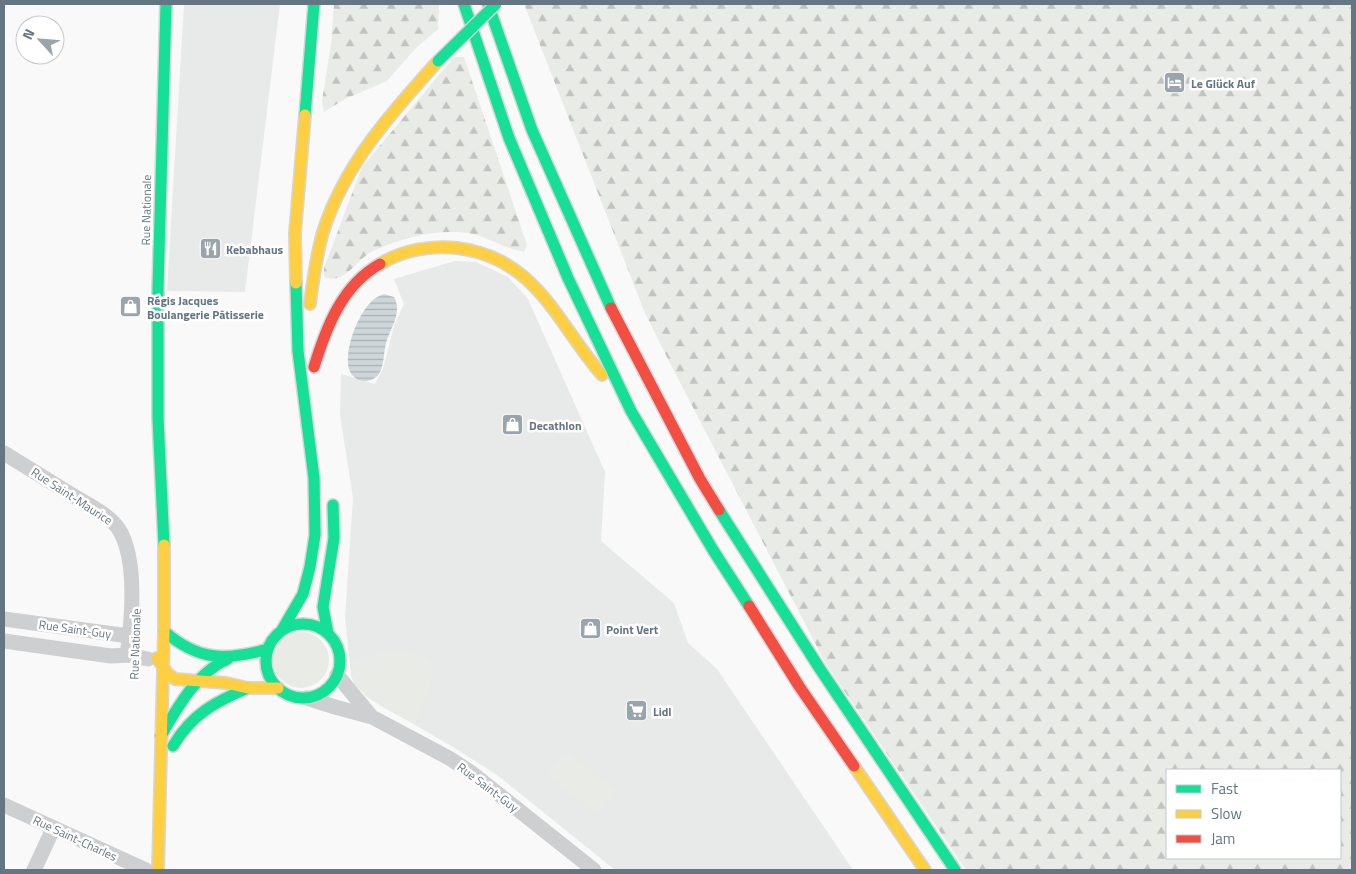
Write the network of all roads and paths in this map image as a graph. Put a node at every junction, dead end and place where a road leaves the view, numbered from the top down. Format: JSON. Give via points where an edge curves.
{"nodes":[{"id":1,"x":166,"y":4,"type":"edge"},
{"id":2,"x":314,"y":4,"type":"edge"},
{"id":3,"x":464,"y":4,"type":"edge"},
{"id":4,"x":487,"y":4,"type":"edge"},
{"id":5,"x":496,"y":4,"type":"edge"},
{"id":6,"x":435,"y":59,"type":"junction"},
{"id":7,"x":542,"y":124,"type":"dead end"},
{"id":8,"x":548,"y":168,"type":"junction"},
{"id":9,"x":296,"y":311,"type":"junction"},
{"id":10,"x":310,"y":311,"type":"dead end"},
{"id":11,"x":311,"y":339,"type":"dead end"},
{"id":12,"x":631,"y":411,"type":"junction"},
{"id":13,"x":158,"y":418,"type":"junction"},
{"id":14,"x":4,"y":453,"type":"edge"},
{"id":15,"x":332,"y":494,"type":"dead end"},
{"id":16,"x":152,"y":540,"type":"dead end"},
{"id":17,"x":4,"y":618,"type":"edge"},
{"id":18,"x":282,"y":630,"type":"junction"},
{"id":19,"x":164,"y":631,"type":"junction"},
{"id":20,"x":328,"y":633,"type":"junction"},
{"id":21,"x":130,"y":640,"type":"junction"},
{"id":22,"x":4,"y":641,"type":"edge"},
{"id":23,"x":268,"y":649,"type":"junction"},
{"id":24,"x":127,"y":656,"type":"junction"},
{"id":25,"x":149,"y":657,"type":"joint"},
{"id":26,"x":228,"y":659,"type":"junction"},
{"id":27,"x":163,"y":668,"type":"junction"},
{"id":28,"x":337,"y":676,"type":"junction"},
{"id":29,"x":199,"y":682,"type":"junction"},
{"id":30,"x":248,"y":688,"type":"junction"},
{"id":31,"x":278,"y":688,"type":"junction"},
{"id":32,"x":307,"y":698,"type":"junction"},
{"id":33,"x":372,"y":717,"type":"junction"},
{"id":34,"x":162,"y":734,"type":"junction"},
{"id":35,"x":149,"y":759,"type":"dead end"},
{"id":36,"x":161,"y":773,"type":"junction"},
{"id":37,"x":4,"y":805,"type":"edge"},
{"id":38,"x":53,"y":829,"type":"junction"},
{"id":39,"x":147,"y":868,"type":"edge"},
{"id":40,"x":34,"y":870,"type":"edge"},
{"id":41,"x":594,"y":870,"type":"edge"},
{"id":42,"x":924,"y":870,"type":"edge"},
{"id":43,"x":955,"y":870,"type":"edge"}],
"edges":[{"from":1,"to":13,"type":"main road","name":"Rue Nationale"},
{"from":2,"to":9,"type":"main road","via":[[295,233]]},
{"from":3,"to":12,"type":"main road","via":[[513,147],[568,278]]},
{"from":4,"to":6,"type":"main road"},
{"from":4,"to":8,"type":"main road"},
{"from":5,"to":6,"type":"main road","bridge":true},
{"from":6,"to":9,"type":"main road","via":[[381,113],[340,172],[316,230]]},
{"from":6,"to":10,"type":"main road","via":[[387,118],[347,176],[334,202],[315,265]]},
{"from":7,"to":8,"type":"main road"},
{"from":8,"to":43,"type":"main road","via":[[616,320],[700,479],[820,669]]},
{"from":9,"to":18,"type":"main road","via":[[314,478],[315,535],[303,594]]},
{"from":11,"to":12,"type":"main road","via":[[314,371],[327,326],[361,278],[378,265],[414,250],[432,246],[467,248],[499,259],[528,280],[554,308],[581,349]]},
{"from":12,"to":42,"type":"main road","via":[[794,678]]},
{"from":13,"to":16,"type":"main road","name":"Rue Nationale"},
{"from":13,"to":19,"type":"main road","name":"Rue Nationale","via":[[164,529]]},
{"from":14,"to":21,"type":"street","name":"Rue Saint-Maurice","via":[[87,504],[117,527],[128,549],[130,562]]},
{"from":15,"to":20,"type":"main road","via":[[334,538],[323,607]]},
{"from":17,"to":21,"type":"street","name":"Rue Saint-Guy","via":[[122,635]]},
{"from":18,"to":20,"type":"main road","via":[[300,624],[320,627]]},
{"from":18,"to":23,"type":"main road"},
{"from":19,"to":26,"type":"main road","via":[[194,653]]},
{"from":19,"to":27,"type":"main road","name":"Rue Nationale"},
{"from":20,"to":28,"type":"main road","via":[[339,653]]},
{"from":21,"to":24,"type":"street"},
{"from":22,"to":24,"type":"street","name":"Rue Saint-Guy"},
{"from":23,"to":26,"type":"main road"},
{"from":23,"to":31,"type":"main road","via":[[267,670]]},
{"from":24,"to":25,"type":"street","name":"Rue Saint-Guy"},
{"from":25,"to":27,"type":"main road"},
{"from":26,"to":29,"type":"main road","via":[[213,666]]},
{"from":27,"to":29,"type":"main road","via":[[176,678]]},
{"from":27,"to":34,"type":"main road","name":"Rue Nationale"},
{"from":28,"to":32,"type":"main road","via":[[325,690]]},
{"from":28,"to":33,"type":"street","name":"Rue Saint-Guy"},
{"from":29,"to":30,"type":"main road"},
{"from":29,"to":34,"type":"main road"},
{"from":30,"to":31,"type":"main road"},
{"from":30,"to":36,"type":"main road","via":[[195,716],[181,732]]},
{"from":31,"to":32,"type":"main road","via":[[286,694]]},
{"from":32,"to":33,"type":"street","name":"Rue Saint-Guy"},
{"from":33,"to":41,"type":"street","name":"Rue Saint-Guy","via":[[472,773]]},
{"from":34,"to":35,"type":"main road"},
{"from":34,"to":36,"type":"main road","name":"Rue Nationale"},
{"from":36,"to":39,"type":"main road","name":"Rue Nationale"},
{"from":37,"to":38,"type":"street","name":"Rue Saint-Charles"},
{"from":38,"to":39,"type":"street","name":"Rue Saint-Charles"},
{"from":38,"to":40,"type":"street"}]}
